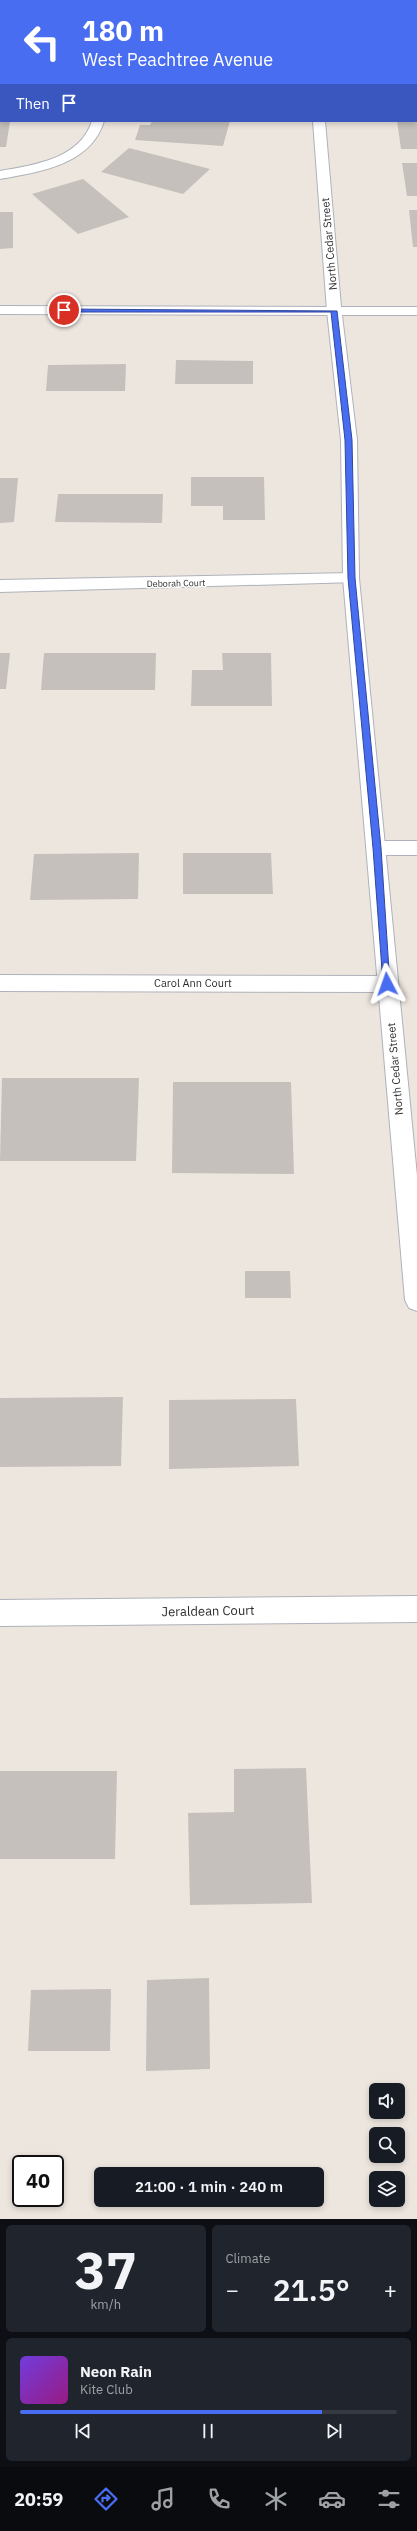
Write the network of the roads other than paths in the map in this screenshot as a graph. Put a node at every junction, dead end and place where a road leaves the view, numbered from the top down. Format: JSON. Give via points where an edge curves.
{"nodes":[{"id":1,"x":98,"y":122,"type":"edge"},
{"id":2,"x":319,"y":122,"type":"edge"},
{"id":3,"x":0,"y":175,"type":"edge"},
{"id":4,"x":0,"y":310,"type":"edge"},
{"id":5,"x":334,"y":311,"type":"junction"},
{"id":6,"x":417,"y":311,"type":"edge"},
{"id":7,"x":351,"y":578,"type":"junction"},
{"id":8,"x":0,"y":586,"type":"edge"},
{"id":9,"x":377,"y":848,"type":"junction"},
{"id":10,"x":417,"y":848,"type":"edge"},
{"id":11,"x":0,"y":983,"type":"edge"},
{"id":12,"x":387,"y":984,"type":"junction"},
{"id":13,"x":415,"y":1266,"type":"edge"},
{"id":14,"x":417,"y":1300,"type":"edge"},
{"id":15,"x":417,"y":1609,"type":"edge"},
{"id":16,"x":0,"y":1613,"type":"edge"}],
"edges":[{"from":1,"to":3,"type":"street","via":[[90,139],[72,155],[38,168]]},
{"from":2,"to":5,"type":"street","name":"North Cedar Street"},
{"from":4,"to":5,"type":"street"},
{"from":5,"to":6,"type":"street"},
{"from":5,"to":7,"type":"street","name":"North Cedar Street","via":[[348,440]]},
{"from":7,"to":8,"type":"street","name":"Deborah Court"},
{"from":7,"to":9,"type":"street","name":"North Cedar Street"},
{"from":9,"to":10,"type":"street"},
{"from":9,"to":12,"type":"street","name":"North Cedar Street"},
{"from":11,"to":12,"type":"street","name":"Carol Ann Court"},
{"from":12,"to":13,"type":"street","name":"North Cedar Street"},
{"from":13,"to":14,"type":"street","name":"North Cedar Street"},
{"from":15,"to":16,"type":"street","name":"Jeraldean Court"}]}
